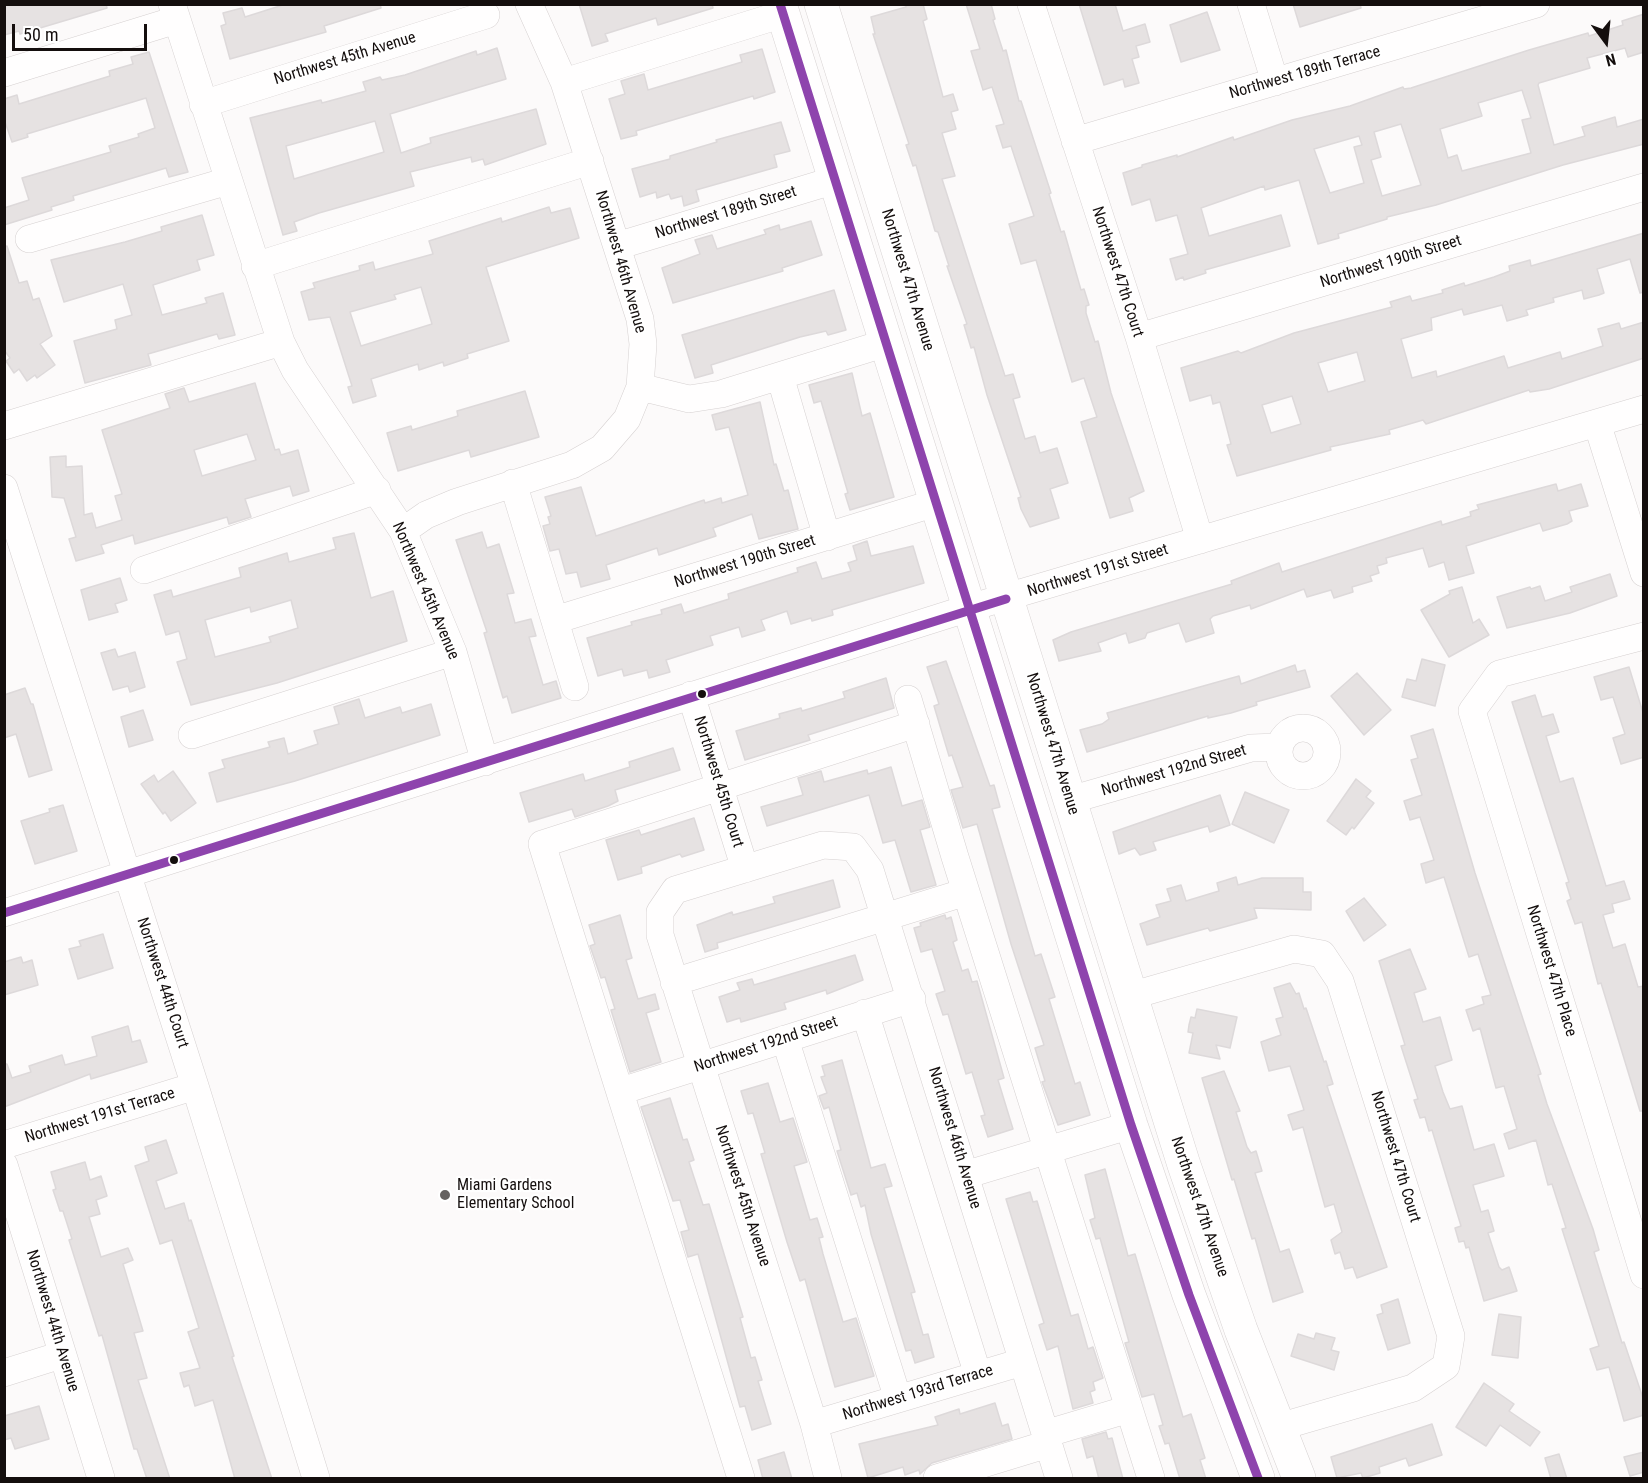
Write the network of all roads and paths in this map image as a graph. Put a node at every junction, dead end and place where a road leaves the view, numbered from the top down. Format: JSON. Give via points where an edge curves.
{"nodes":[{"id":1,"x":529,"y":4,"type":"edge"},
{"id":2,"x":821,"y":4,"type":"edge"},
{"id":3,"x":1031,"y":4,"type":"edge"},
{"id":4,"x":1251,"y":4,"type":"edge"},
{"id":5,"x":1536,"y":4,"type":"edge"},
{"id":6,"x":781,"y":9,"type":"edge"},
{"id":7,"x":174,"y":12,"type":"edge"},
{"id":8,"x":1469,"y":14,"type":"edge"},
{"id":9,"x":486,"y":15,"type":"dead end"},
{"id":10,"x":4,"y":73,"type":"edge"},
{"id":11,"x":564,"y":82,"type":"junction"},
{"id":12,"x":1275,"y":82,"type":"junction"},
{"id":13,"x":203,"y":104,"type":"junction"},
{"id":14,"x":1075,"y":141,"type":"junction"},
{"id":15,"x":590,"y":161,"type":"junction"},
{"id":16,"x":835,"y":180,"type":"junction"},
{"id":17,"x":228,"y":181,"type":"junction"},
{"id":18,"x":1644,"y":187,"type":"edge"},
{"id":19,"x":29,"y":239,"type":"dead end"},
{"id":20,"x":617,"y":246,"type":"junction"},
{"id":21,"x":255,"y":266,"type":"junction"},
{"id":22,"x":1139,"y":337,"type":"junction"},
{"id":23,"x":281,"y":342,"type":"junction"},
{"id":24,"x":886,"y":343,"type":"junction"},
{"id":25,"x":780,"y":376,"type":"junction"},
{"id":26,"x":640,"y":387,"type":"junction"},
{"id":27,"x":1644,"y":409,"type":"edge"},
{"id":28,"x":1597,"y":423,"type":"junction"},
{"id":29,"x":4,"y":426,"type":"edge"},
{"id":30,"x":513,"y":483,"type":"junction"},
{"id":31,"x":4,"y":488,"type":"edge"},
{"id":32,"x":377,"y":490,"type":"junction"},
{"id":33,"x":935,"y":503,"type":"junction"},
{"id":34,"x":403,"y":531,"type":"junction"},
{"id":35,"x":827,"y":537,"type":"junction"},
{"id":36,"x":1200,"y":540,"type":"junction"},
{"id":37,"x":144,"y":570,"type":"dead end"},
{"id":38,"x":1644,"y":573,"type":"edge"},
{"id":39,"x":1006,"y":599,"type":"junction"},
{"id":40,"x":969,"y":608,"type":"junction"},
{"id":41,"x":555,"y":620,"type":"junction"},
{"id":42,"x":1644,"y":636,"type":"edge"},
{"id":43,"x":453,"y":652,"type":"junction"},
{"id":44,"x":575,"y":687,"type":"dead end"},
{"id":45,"x":692,"y":695,"type":"junction"},
{"id":46,"x":908,"y":699,"type":"dead end"},
{"id":47,"x":916,"y":724,"type":"junction"},
{"id":48,"x":192,"y":735,"type":"dead end"},
{"id":49,"x":1279,"y":747,"type":"dead end"},
{"id":50,"x":484,"y":762,"type":"junction"},
{"id":51,"x":720,"y":787,"type":"junction"},
{"id":52,"x":1070,"y":800,"type":"junction"},
{"id":53,"x":745,"y":869,"type":"junction"},
{"id":54,"x":127,"y":875,"type":"junction"},
{"id":55,"x":966,"y":892,"type":"junction"},
{"id":56,"x":4,"y":914,"type":"edge"},
{"id":57,"x":885,"y":917,"type":"junction"},
{"id":58,"x":1080,"y":963,"type":"junction"},
{"id":59,"x":674,"y":982,"type":"junction"},
{"id":60,"x":1130,"y":996,"type":"junction"},
{"id":61,"x":912,"y":999,"type":"junction"},
{"id":62,"x":865,"y":1013,"type":"junction"},
{"id":63,"x":785,"y":1039,"type":"junction"},
{"id":64,"x":701,"y":1065,"type":"junction"},
{"id":65,"x":195,"y":1086,"type":"junction"},
{"id":66,"x":621,"y":1091,"type":"junction"},
{"id":67,"x":1131,"y":1125,"type":"junction"},
{"id":68,"x":4,"y":1145,"type":"edge"},
{"id":69,"x":1048,"y":1150,"type":"junction"},
{"id":70,"x":4,"y":1165,"type":"edge"},
{"id":71,"x":1184,"y":1165,"type":"junction"},
{"id":72,"x":965,"y":1175,"type":"junction"},
{"id":73,"x":1644,"y":1275,"type":"edge"},
{"id":74,"x":61,"y":1355,"type":"junction"},
{"id":75,"x":1022,"y":1362,"type":"junction"},
{"id":76,"x":4,"y":1373,"type":"edge"},
{"id":77,"x":978,"y":1375,"type":"junction"},
{"id":78,"x":898,"y":1399,"type":"junction"},
{"id":79,"x":1129,"y":1409,"type":"junction"},
{"id":80,"x":814,"y":1424,"type":"junction"},
{"id":81,"x":1279,"y":1427,"type":"junction"},
{"id":82,"x":1047,"y":1439,"type":"junction"},
{"id":83,"x":101,"y":1477,"type":"edge"},
{"id":84,"x":316,"y":1479,"type":"edge"},
{"id":85,"x":741,"y":1479,"type":"edge"},
{"id":86,"x":828,"y":1479,"type":"edge"},
{"id":87,"x":937,"y":1479,"type":"edge"},
{"id":88,"x":1059,"y":1479,"type":"edge"},
{"id":89,"x":1151,"y":1479,"type":"edge"},
{"id":90,"x":1258,"y":1479,"type":"edge"},
{"id":91,"x":1299,"y":1479,"type":"edge"}],
"edges":[{"from":1,"to":11,"type":"street","name":"Northwest 46th Avenue"},
{"from":2,"to":39,"type":"main road","name":"Northwest 47th Avenue"},
{"from":3,"to":14,"type":"street","name":"Northwest 47th Court"},
{"from":4,"to":12,"type":"street"},
{"from":5,"to":8,"type":"street","name":"Northwest 189th Terrace"},
{"from":6,"to":11,"type":"street"},
{"from":6,"to":16,"type":"main road"},
{"from":7,"to":10,"type":"street","name":"Northwest 45th Avenue"},
{"from":7,"to":13,"type":"street","name":"Northwest 45th Avenue"},
{"from":8,"to":12,"type":"street","name":"Northwest 189th Terrace"},
{"from":9,"to":13,"type":"street","name":"Northwest 45th Avenue"},
{"from":11,"to":15,"type":"street","name":"Northwest 46th Avenue"},
{"from":12,"to":14,"type":"street","name":"Northwest 189th Terrace"},
{"from":13,"to":17,"type":"street","name":"Northwest 45th Avenue"},
{"from":14,"to":22,"type":"street","name":"Northwest 47th Court"},
{"from":15,"to":20,"type":"street","name":"Northwest 46th Avenue"},
{"from":15,"to":21,"type":"street"},
{"from":16,"to":20,"type":"street","name":"Northwest 189th Street"},
{"from":16,"to":24,"type":"main road"},
{"from":17,"to":19,"type":"street"},
{"from":17,"to":21,"type":"street","name":"Northwest 45th Avenue"},
{"from":18,"to":22,"type":"street","name":"Northwest 190th Street"},
{"from":20,"to":26,"type":"street","name":"Northwest 46th Avenue","via":[[640,319]]},
{"from":21,"to":23,"type":"street","name":"Northwest 45th Avenue"},
{"from":22,"to":36,"type":"street","name":"Northwest 47th Court"},
{"from":23,"to":29,"type":"street"},
{"from":23,"to":32,"type":"street","name":"Northwest 45th Avenue","via":[[295,370]]},
{"from":24,"to":25,"type":"street"},
{"from":24,"to":33,"type":"main road"},
{"from":25,"to":26,"type":"street","via":[[689,399]]},
{"from":25,"to":35,"type":"street"},
{"from":26,"to":30,"type":"street","via":[[627,419],[602,448],[572,465]]},
{"from":27,"to":28,"type":"street","name":"Northwest 191st Street"},
{"from":28,"to":36,"type":"street","name":"Northwest 191st Street"},
{"from":28,"to":38,"type":"street"},
{"from":30,"to":34,"type":"street","via":[[426,515]]},
{"from":30,"to":41,"type":"street"},
{"from":31,"to":54,"type":"street","name":"Northwest 44th Court"},
{"from":32,"to":34,"type":"street","name":"Northwest 45th Avenue"},
{"from":32,"to":37,"type":"street"},
{"from":33,"to":35,"type":"street","name":"Northwest 190th Street"},
{"from":33,"to":40,"type":"main road"},
{"from":34,"to":43,"type":"street","name":"Northwest 45th Avenue"},
{"from":35,"to":41,"type":"street","name":"Northwest 190th Street"},
{"from":36,"to":39,"type":"street","name":"Northwest 191st Street"},
{"from":39,"to":40,"type":"street","name":"Northwest 191st Street"},
{"from":39,"to":52,"type":"main road","name":"Northwest 47th Avenue"},
{"from":40,"to":45,"type":"street","name":"Northwest 191st Street"},
{"from":40,"to":58,"type":"main road"},
{"from":41,"to":44,"type":"street"},
{"from":42,"to":73,"type":"street","name":"Northwest 47th Place","via":[[1499,674],[1472,711]]},
{"from":43,"to":48,"type":"street"},
{"from":43,"to":50,"type":"street","name":"Northwest 45th Avenue"},
{"from":45,"to":50,"type":"street","name":"Northwest 191st Street"},
{"from":45,"to":51,"type":"street","name":"Northwest 45th Court"},
{"from":46,"to":47,"type":"street"},
{"from":47,"to":51,"type":"street"},
{"from":47,"to":55,"type":"street"},
{"from":49,"to":52,"type":"street","name":"Northwest 192nd Street","via":[[1251,748]]},
{"from":50,"to":54,"type":"street","name":"Northwest 191st Street"},
{"from":51,"to":53,"type":"street","name":"Northwest 45th Court"},
{"from":51,"to":66,"type":"street","via":[[542,844]]},
{"from":52,"to":60,"type":"main road","name":"Northwest 47th Avenue"},
{"from":53,"to":57,"type":"street","name":"Northwest 46th Avenue","via":[[823,845],[853,847],[870,870]]},
{"from":53,"to":59,"type":"street","name":"Northwest 45th Avenue","via":[[675,890],[660,912],[660,935]]},
{"from":54,"to":56,"type":"street","name":"Northwest 191st Street"},
{"from":54,"to":65,"type":"street","name":"Northwest 44th Court"},
{"from":55,"to":57,"type":"street"},
{"from":55,"to":69,"type":"street"},
{"from":57,"to":59,"type":"street"},
{"from":57,"to":61,"type":"street","name":"Northwest 46th Avenue"},
{"from":58,"to":60,"type":"main road","via":[[1107,988]]},
{"from":58,"to":67,"type":"main road"},
{"from":59,"to":64,"type":"street","name":"Northwest 45th Avenue"},
{"from":60,"to":71,"type":"main road","name":"Northwest 47th Avenue"},
{"from":60,"to":81,"type":"street","name":"Northwest 47th Court","via":[[1294,949],[1322,954],[1340,981],[1450,1336],[1446,1366],[1413,1388]]},
{"from":61,"to":62,"type":"street","name":"Northwest 192nd Street"},
{"from":61,"to":72,"type":"street","name":"Northwest 46th Avenue"},
{"from":62,"to":63,"type":"street","name":"Northwest 192nd Street"},
{"from":62,"to":77,"type":"street"},
{"from":63,"to":64,"type":"street","name":"Northwest 192nd Street"},
{"from":63,"to":78,"type":"street"},
{"from":64,"to":66,"type":"street","name":"Northwest 192nd Street"},
{"from":64,"to":80,"type":"street","name":"Northwest 45th Avenue"},
{"from":65,"to":68,"type":"street","name":"Northwest 191st Terrace"},
{"from":65,"to":84,"type":"street","name":"Northwest 44th Court"},
{"from":66,"to":85,"type":"street"},
{"from":67,"to":69,"type":"street"},
{"from":67,"to":71,"type":"main road","via":[[1156,1137]]},
{"from":67,"to":90,"type":"main road"},
{"from":69,"to":72,"type":"street"},
{"from":69,"to":79,"type":"street"},
{"from":70,"to":74,"type":"street","name":"Northwest 44th Avenue"},
{"from":71,"to":81,"type":"main road","name":"Northwest 47th Avenue"},
{"from":72,"to":75,"type":"street","name":"Northwest 46th Avenue"},
{"from":74,"to":76,"type":"street"},
{"from":74,"to":83,"type":"street","name":"Northwest 44th Avenue"},
{"from":75,"to":77,"type":"street","name":"Northwest 193rd Terrace"},
{"from":75,"to":82,"type":"street","name":"Northwest 46th Avenue"},
{"from":77,"to":78,"type":"street","name":"Northwest 193rd Terrace"},
{"from":78,"to":80,"type":"street","name":"Northwest 193rd Terrace"},
{"from":79,"to":82,"type":"street"},
{"from":79,"to":89,"type":"street"},
{"from":80,"to":86,"type":"street","name":"Northwest 45th Avenue"},
{"from":81,"to":91,"type":"main road","name":"Northwest 47th Avenue"},
{"from":82,"to":87,"type":"street"},
{"from":82,"to":88,"type":"street","name":"Northwest 46th Avenue"}]}
